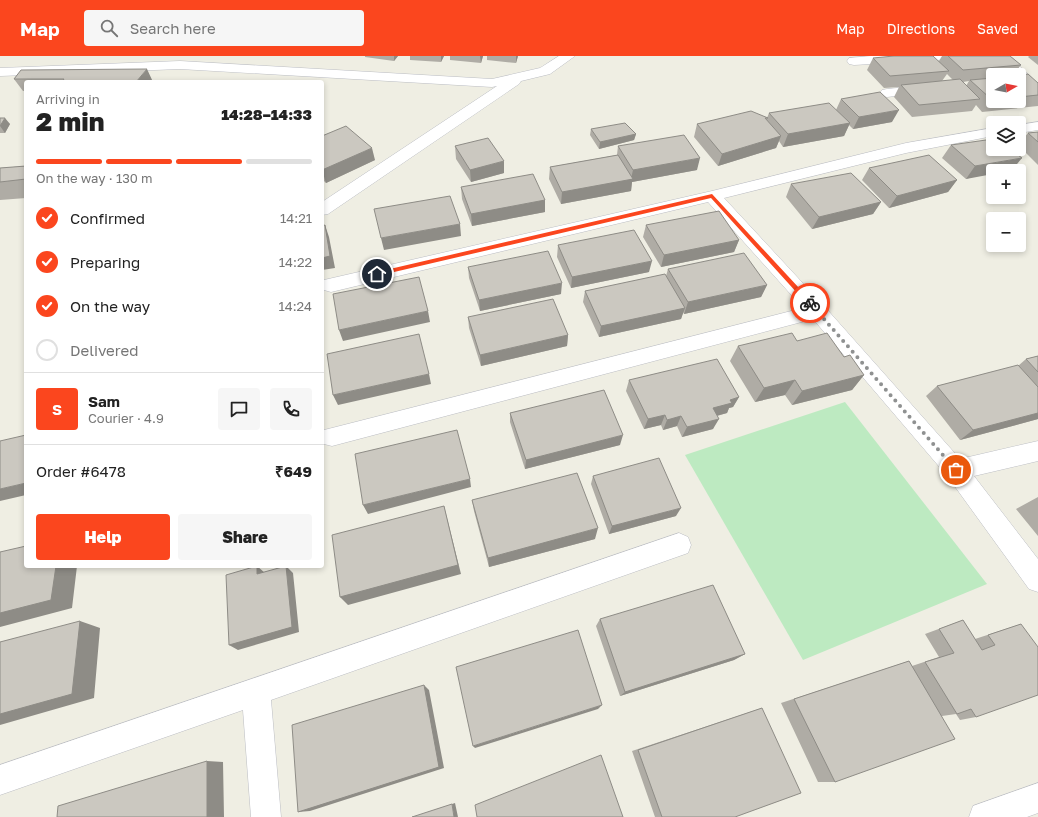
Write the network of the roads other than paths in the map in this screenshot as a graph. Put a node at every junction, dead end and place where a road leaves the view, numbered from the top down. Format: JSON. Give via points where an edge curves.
{"nodes":[{"id":1,"x":568,"y":56,"type":"edge"},
{"id":2,"x":938,"y":56,"type":"edge"},
{"id":3,"x":1001,"y":56,"type":"edge"},
{"id":4,"x":854,"y":62,"type":"dead end"},
{"id":5,"x":0,"y":72,"type":"edge"},
{"id":6,"x":524,"y":75,"type":"junction"},
{"id":7,"x":1027,"y":80,"type":"edge"},
{"id":8,"x":940,"y":88,"type":"edge"},
{"id":9,"x":1038,"y":92,"type":"edge"},
{"id":10,"x":887,"y":93,"type":"dead end"},
{"id":11,"x":1038,"y":126,"type":"edge"},
{"id":12,"x":1026,"y":128,"type":"edge"},
{"id":13,"x":986,"y":133,"type":"edge"},
{"id":14,"x":712,"y":196,"type":"junction"},
{"id":15,"x":324,"y":209,"type":"edge"},
{"id":16,"x":331,"y":285,"type":"dead end"},
{"id":17,"x":817,"y":311,"type":"junction"},
{"id":18,"x":332,"y":437,"type":"dead end"},
{"id":19,"x":1038,"y":451,"type":"edge"},
{"id":20,"x":956,"y":470,"type":"junction"},
{"id":21,"x":679,"y":546,"type":"dead end"},
{"id":22,"x":1038,"y":580,"type":"edge"},
{"id":23,"x":256,"y":692,"type":"junction"},
{"id":24,"x":0,"y":780,"type":"edge"},
{"id":25,"x":1038,"y":798,"type":"edge"},
{"id":26,"x":266,"y":817,"type":"edge"},
{"id":27,"x":984,"y":817,"type":"edge"}],
"edges":[{"from":1,"to":6,"type":"street","via":[[545,71]]},
{"from":2,"to":4,"type":"street"},
{"from":3,"to":7,"type":"street"},
{"from":5,"to":6,"type":"street","via":[[180,65],[492,83]]},
{"from":6,"to":15,"type":"street"},
{"from":7,"to":9,"type":"street"},
{"from":8,"to":10,"type":"street"},
{"from":11,"to":12,"type":"street"},
{"from":13,"to":14,"type":"street","via":[[906,148]]},
{"from":14,"to":16,"type":"street"},
{"from":14,"to":17,"type":"street"},
{"from":17,"to":18,"type":"street"},
{"from":17,"to":20,"type":"street"},
{"from":19,"to":20,"type":"street"},
{"from":20,"to":22,"type":"street"},
{"from":21,"to":23,"type":"street"},
{"from":23,"to":24,"type":"street"},
{"from":23,"to":26,"type":"street"},
{"from":25,"to":27,"type":"street"}]}
